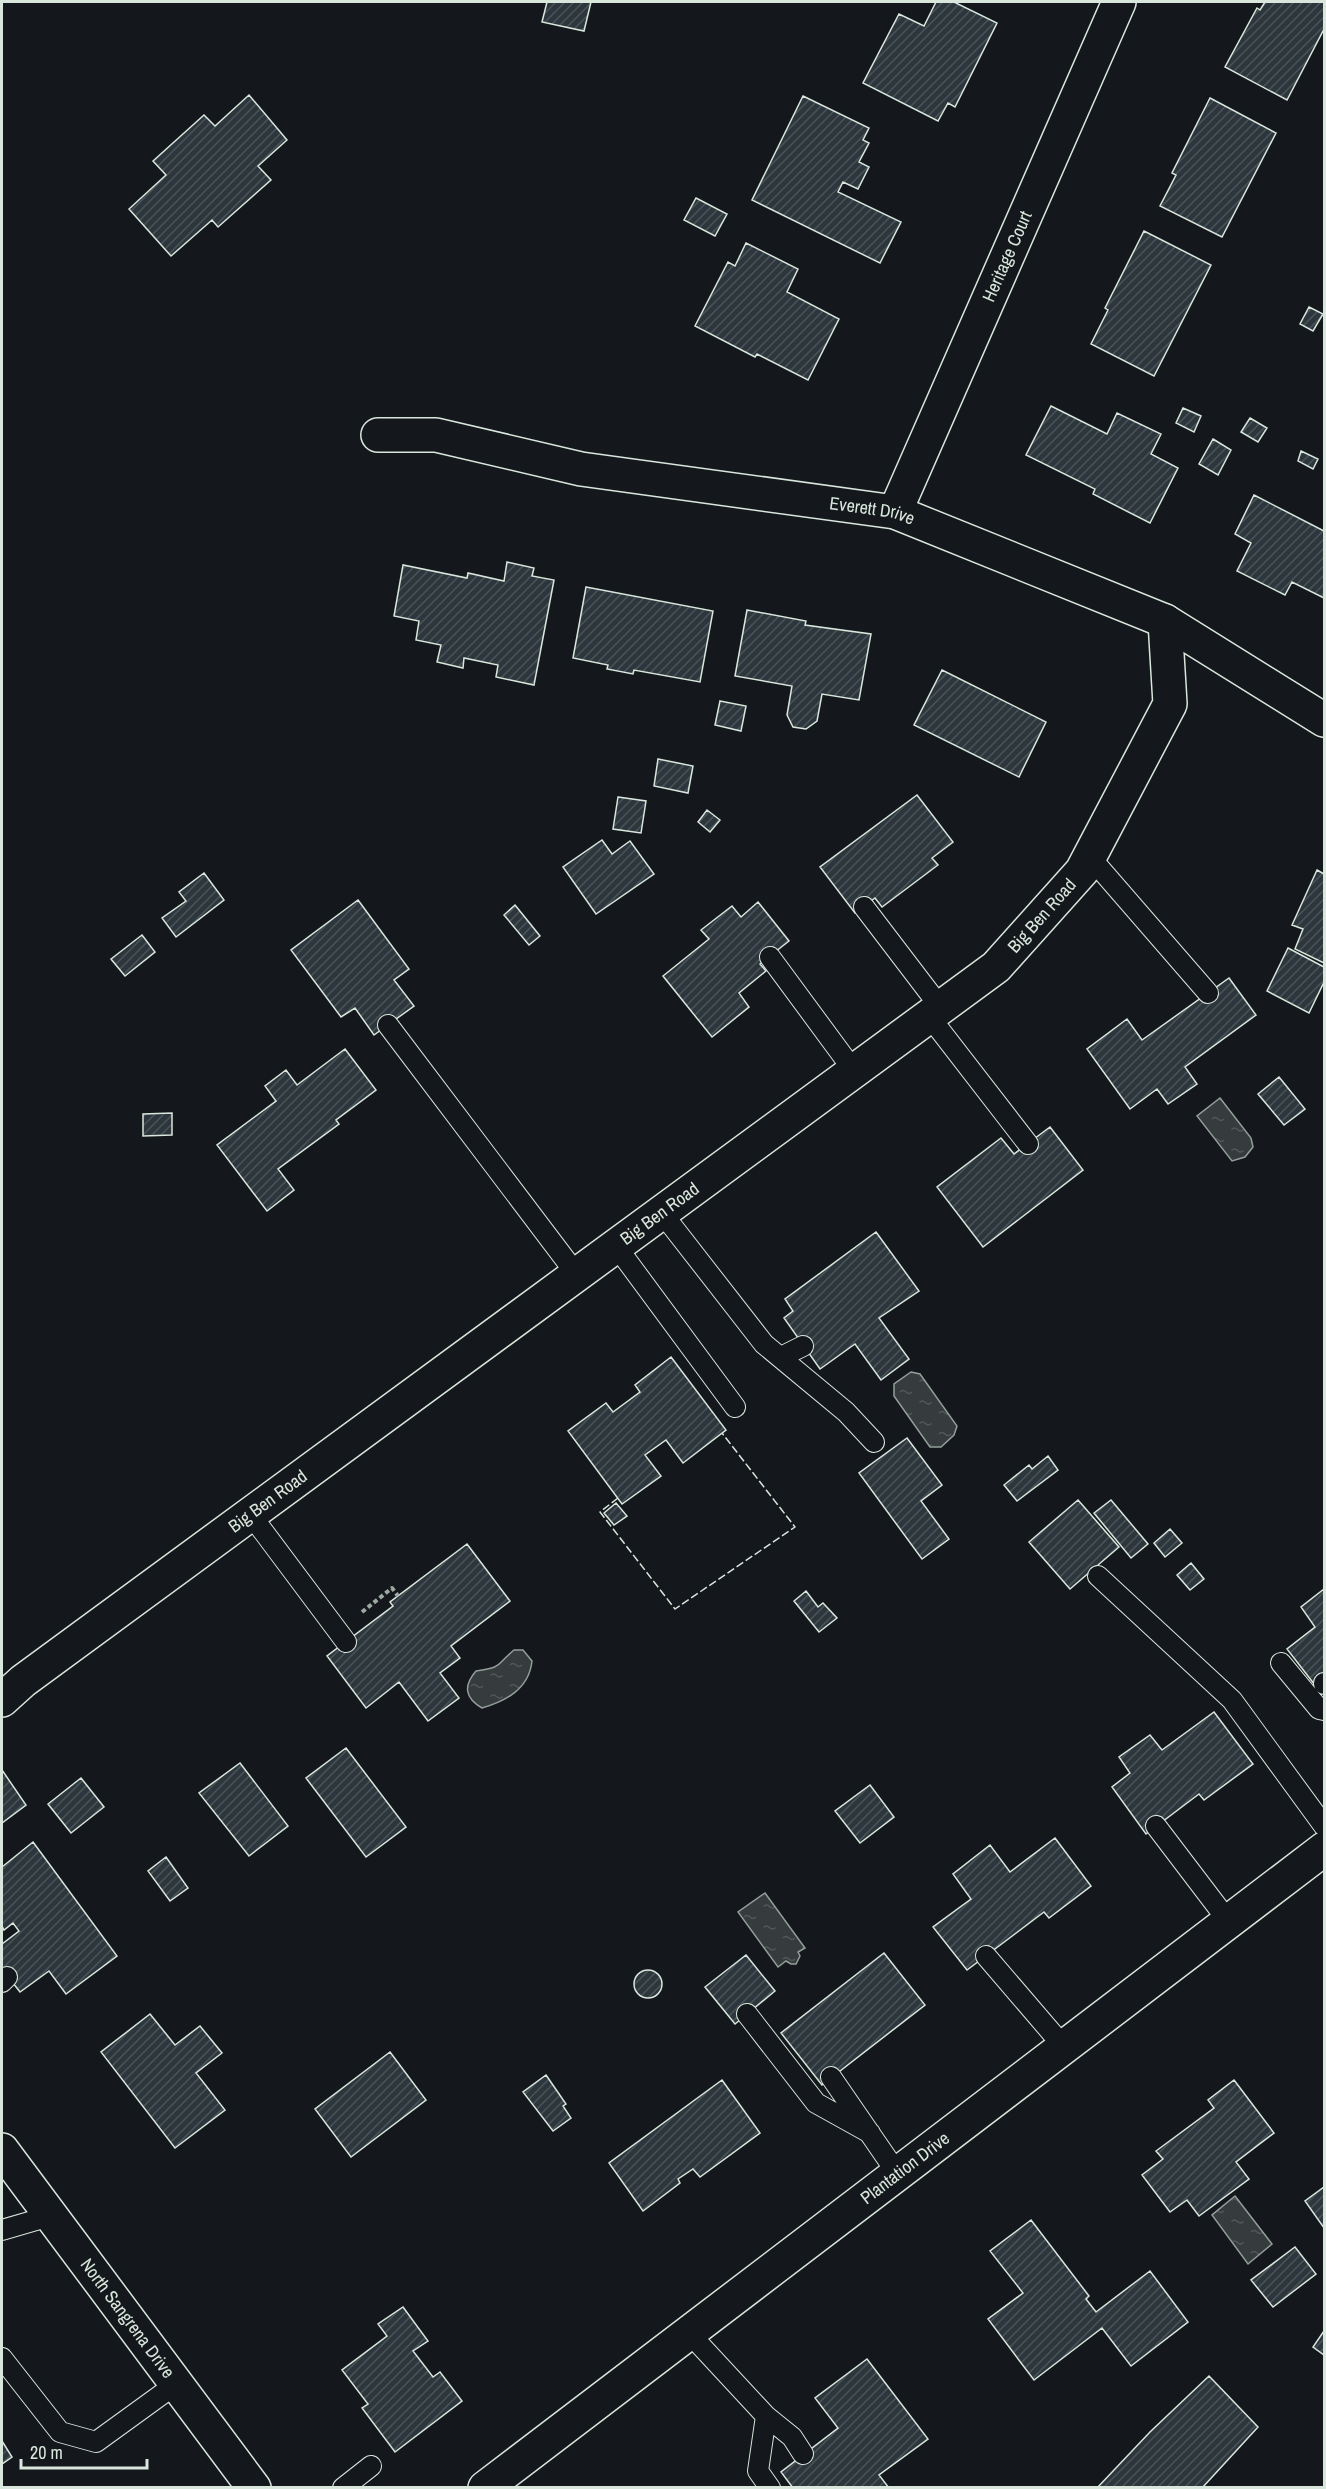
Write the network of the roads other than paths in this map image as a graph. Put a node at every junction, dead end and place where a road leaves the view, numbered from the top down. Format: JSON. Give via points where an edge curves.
{"nodes":[{"id":1,"x":1119,"y":2,"type":"edge"},
{"id":2,"x":378,"y":435,"type":"dead end"},
{"id":3,"x":895,"y":512,"type":"junction"},
{"id":4,"x":1165,"y":621,"type":"junction"},
{"id":5,"x":1324,"y":720,"type":"edge"},
{"id":6,"x":1090,"y":857,"type":"junction"},
{"id":7,"x":864,"y":907,"type":"dead end"},
{"id":8,"x":770,"y":957,"type":"dead end"},
{"id":9,"x":1208,"y":993,"type":"dead end"},
{"id":10,"x":935,"y":1012,"type":"junction"},
{"id":11,"x":388,"y":1024,"type":"dead end"},
{"id":12,"x":854,"y":1071,"type":"junction"},
{"id":13,"x":1028,"y":1144,"type":"dead end"},
{"id":14,"x":662,"y":1213,"type":"junction"},
{"id":15,"x":616,"y":1246,"type":"junction"},
{"id":16,"x":577,"y":1275,"type":"junction"},
{"id":17,"x":804,"y":1346,"type":"dead end"},
{"id":18,"x":781,"y":1357,"type":"junction"},
{"id":19,"x":735,"y":1407,"type":"dead end"},
{"id":20,"x":874,"y":1442,"type":"dead end"},
{"id":21,"x":251,"y":1515,"type":"junction"},
{"id":22,"x":1098,"y":1576,"type":"dead end"},
{"id":23,"x":342,"y":1636,"type":"road end"},
{"id":24,"x":1281,"y":1663,"type":"dead end"},
{"id":25,"x":2,"y":1700,"type":"edge"},
{"id":26,"x":1324,"y":1710,"type":"edge"},
{"id":27,"x":1156,"y":1826,"type":"dead end"},
{"id":28,"x":1324,"y":1827,"type":"edge"},
{"id":29,"x":1324,"y":1849,"type":"edge"},
{"id":30,"x":1229,"y":1922,"type":"junction"},
{"id":31,"x":986,"y":1956,"type":"dead end"},
{"id":32,"x":747,"y":2014,"type":"dead end"},
{"id":33,"x":1064,"y":2047,"type":"junction"},
{"id":34,"x":831,"y":2077,"type":"dead end"},
{"id":35,"x":870,"y":2133,"type":"junction"},
{"id":36,"x":2,"y":2150,"type":"edge"},
{"id":37,"x":897,"y":2174,"type":"junction"},
{"id":38,"x":50,"y":2216,"type":"junction"},
{"id":39,"x":2,"y":2230,"type":"edge"},
{"id":40,"x":689,"y":2333,"type":"junction"},
{"id":41,"x":2,"y":2358,"type":"edge"},
{"id":42,"x":176,"y":2384,"type":"junction"},
{"id":43,"x":766,"y":2416,"type":"junction"},
{"id":44,"x":803,"y":2454,"type":"dead end"},
{"id":45,"x":371,"y":2466,"type":"dead end"},
{"id":46,"x":254,"y":2487,"type":"edge"},
{"id":47,"x":343,"y":2487,"type":"edge"},
{"id":48,"x":485,"y":2487,"type":"edge"},
{"id":49,"x":770,"y":2487,"type":"edge"}],
"edges":[{"from":1,"to":3,"type":"street","name":"Heritage Court"},
{"from":2,"to":3,"type":"street","name":"Everett Drive","via":[[436,435],[581,469]]},
{"from":3,"to":4,"type":"street","name":"Everett Drive"},
{"from":4,"to":5,"type":"street","name":"Everett Drive"},
{"from":4,"to":6,"type":"street","name":"Big Ben Road","via":[[1170,704]]},
{"from":6,"to":9,"type":"lane"},
{"from":6,"to":10,"type":"street","name":"Big Ben Road","via":[[1082,871],[996,967]]},
{"from":7,"to":10,"type":"lane"},
{"from":8,"to":12,"type":"lane"},
{"from":10,"to":12,"type":"street","name":"Big Ben Road"},
{"from":10,"to":13,"type":"lane"},
{"from":11,"to":16,"type":"lane"},
{"from":12,"to":14,"type":"street","name":"Big Ben Road"},
{"from":14,"to":15,"type":"street","name":"Big Ben Road"},
{"from":14,"to":18,"type":"lane","via":[[764,1344]]},
{"from":15,"to":16,"type":"street","name":"Big Ben Road"},
{"from":15,"to":19,"type":"lane"},
{"from":16,"to":21,"type":"street","name":"Big Ben Road"},
{"from":17,"to":18,"type":"lane"},
{"from":18,"to":20,"type":"lane","via":[[846,1412]]},
{"from":21,"to":23,"type":"lane"},
{"from":21,"to":25,"type":"street","name":"Big Ben Road"},
{"from":22,"to":28,"type":"lane","via":[[1232,1700]]},
{"from":24,"to":26,"type":"lane","via":[[1319,1709]]},
{"from":27,"to":30,"type":"lane"},
{"from":29,"to":30,"type":"street","name":"Plantation Drive"},
{"from":30,"to":33,"type":"street","name":"Plantation Drive"},
{"from":31,"to":33,"type":"lane"},
{"from":32,"to":35,"type":"lane","via":[[816,2103]]},
{"from":33,"to":37,"type":"street","name":"Plantation Drive"},
{"from":34,"to":35,"type":"lane"},
{"from":35,"to":37,"type":"lane"},
{"from":36,"to":38,"type":"street","name":"North Sangrena Drive"},
{"from":37,"to":40,"type":"street","name":"Plantation Drive"},
{"from":38,"to":39,"type":"lane"},
{"from":38,"to":42,"type":"street","name":"North Sangrena Drive"},
{"from":40,"to":43,"type":"lane"},
{"from":40,"to":48,"type":"street","name":"Plantation Drive"},
{"from":41,"to":42,"type":"lane","via":[[60,2432],[96,2442]]},
{"from":42,"to":46,"type":"street","name":"North Sangrena Drive"},
{"from":43,"to":44,"type":"lane","via":[[792,2438]]},
{"from":43,"to":49,"type":"lane","via":[[758,2471]]},
{"from":45,"to":47,"type":"lane"}]}
